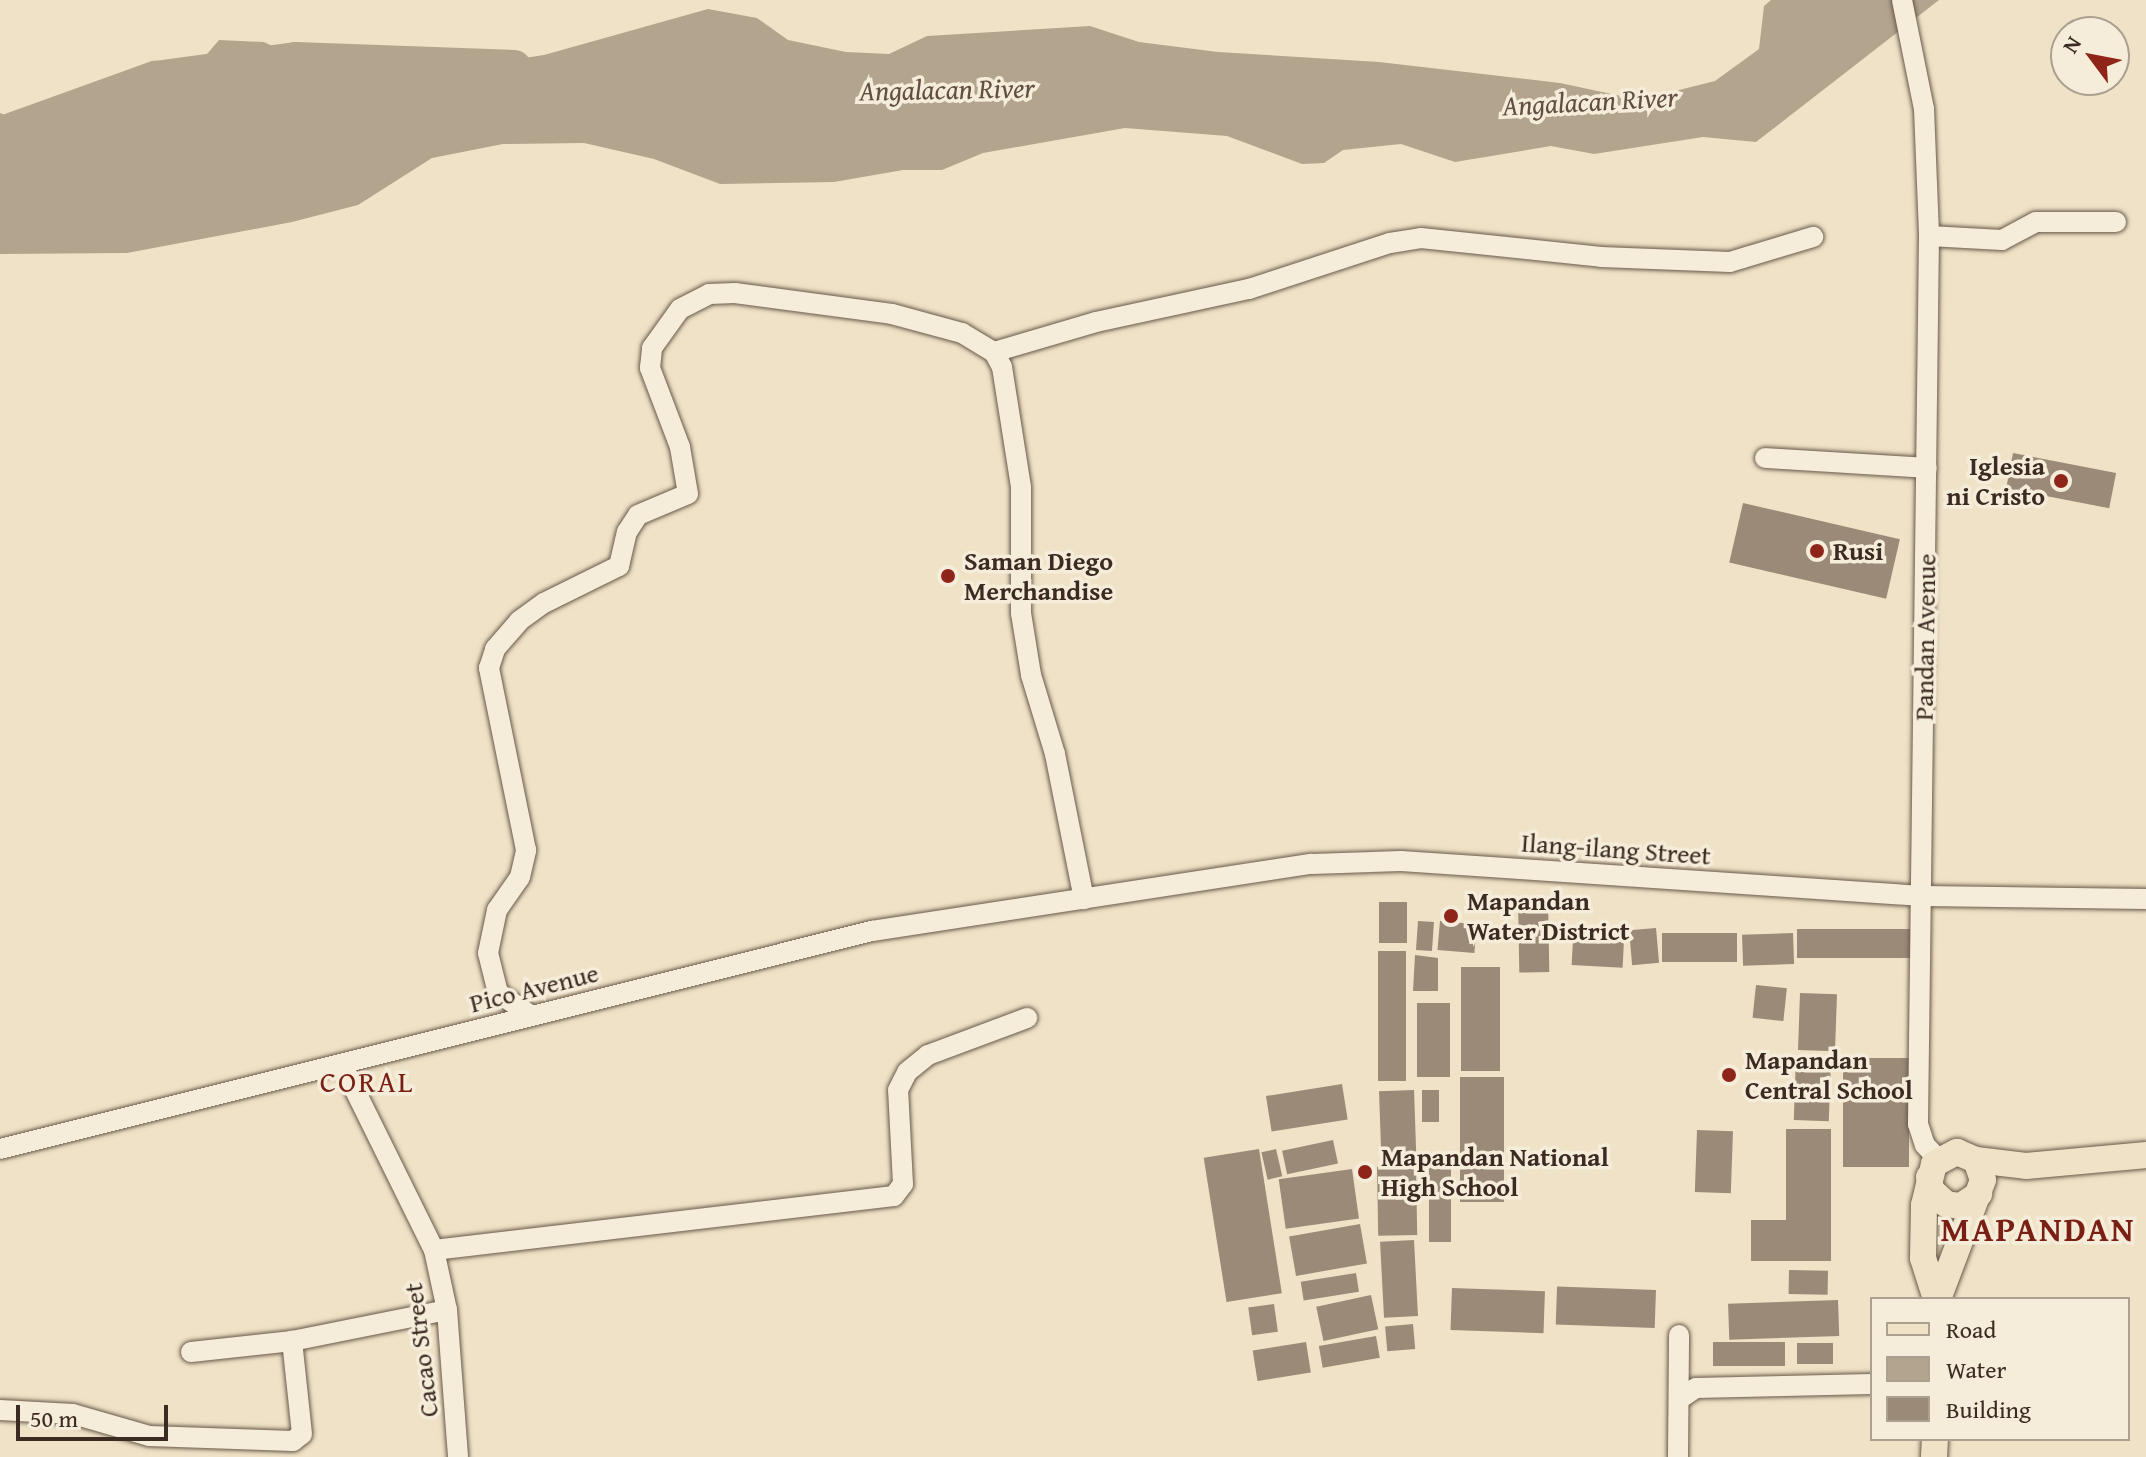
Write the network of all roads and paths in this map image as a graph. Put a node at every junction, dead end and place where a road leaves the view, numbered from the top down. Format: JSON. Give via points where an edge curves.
{"nodes":[{"id":1,"x":1902,"y":0,"type":"edge"},
{"id":2,"x":2116,"y":222,"type":"dead end"},
{"id":3,"x":1929,"y":236,"type":"junction"},
{"id":4,"x":1813,"y":237,"type":"dead end"},
{"id":5,"x":994,"y":352,"type":"junction"},
{"id":6,"x":1765,"y":458,"type":"dead end"},
{"id":7,"x":1927,"y":468,"type":"junction"},
{"id":8,"x":1923,"y":896,"type":"junction"},
{"id":9,"x":1084,"y":899,"type":"junction"},
{"id":10,"x":2146,"y":899,"type":"edge"},
{"id":11,"x":530,"y":1015,"type":"junction"},
{"id":12,"x":1027,"y":1018,"type":"dead end"},
{"id":13,"x":343,"y":1066,"type":"junction"},
{"id":14,"x":0,"y":1149,"type":"edge"},
{"id":15,"x":2146,"y":1155,"type":"edge"},
{"id":16,"x":1976,"y":1160,"type":"junction"},
{"id":17,"x":2026,"y":1166,"type":"junction"},
{"id":18,"x":1934,"y":1168,"type":"junction"},
{"id":19,"x":1981,"y":1191,"type":"junction"},
{"id":20,"x":434,"y":1250,"type":"junction"},
{"id":21,"x":1936,"y":1297,"type":"edge"},
{"id":22,"x":1938,"y":1297,"type":"edge"},
{"id":23,"x":447,"y":1310,"type":"junction"},
{"id":24,"x":1679,"y":1335,"type":"dead end"},
{"id":25,"x":292,"y":1341,"type":"junction"},
{"id":26,"x":191,"y":1352,"type":"dead end"},
{"id":27,"x":1870,"y":1384,"type":"edge"},
{"id":28,"x":1681,"y":1398,"type":"junction"},
{"id":29,"x":0,"y":1410,"type":"edge"},
{"id":30,"x":458,"y":1457,"type":"edge"},
{"id":31,"x":1678,"y":1457,"type":"edge"}],
"edges":[{"from":1,"to":3,"type":"street","name":"Pandan Avenue","via":[[1924,109]]},
{"from":2,"to":3,"type":"street","via":[[2036,222],[2002,240]]},
{"from":3,"to":7,"type":"street","name":"Pandan Avenue"},
{"from":4,"to":5,"type":"street","via":[[1730,262],[1601,257],[1421,238],[1390,243],[1249,289],[1096,322]]},
{"from":5,"to":9,"type":"street","via":[[1002,367],[1021,487],[1021,613],[1031,675],[1055,754]]},
{"from":5,"to":11,"type":"street","via":[[962,333],[892,314],[735,293],[709,294],[680,309],[663,328],[652,348],[650,368],[680,447],[688,494],[638,515],[627,532],[619,566],[519,621],[495,649],[489,668],[526,850],[520,877],[497,910],[488,953],[498,993]]},
{"from":6,"to":7,"type":"street"},
{"from":7,"to":8,"type":"street","name":"Pandan Avenue"},
{"from":8,"to":9,"type":"street","name":"Ilang-ilang Street","via":[[1388,861],[1312,864]]},
{"from":8,"to":10,"type":"street","name":"Ilang-ilang Street"},
{"from":8,"to":18,"type":"street","name":"Pandan Avenue","via":[[1918,1124]]},
{"from":9,"to":11,"type":"street","name":"Pico Avenue","via":[[872,931]]},
{"from":11,"to":13,"type":"street","name":"Pico Avenue"},
{"from":12,"to":20,"type":"street","via":[[928,1055],[907,1072],[898,1090],[903,1184],[894,1196]]},
{"from":13,"to":14,"type":"street","name":"Pico Avenue"},
{"from":13,"to":20,"type":"street","name":"Cacao Street"},
{"from":15,"to":17,"type":"main road"},
{"from":16,"to":17,"type":"main road"},
{"from":16,"to":18,"type":"main road","via":[[1957,1152]]},
{"from":16,"to":19,"type":"main road"},
{"from":17,"to":19,"type":"main road"},
{"from":18,"to":19,"type":"main road","name":"Pandan Avenue","via":[[1931,1190],[1946,1204],[1961,1206]]},
{"from":18,"to":21,"type":"main road","via":[[1923,1258]]},
{"from":19,"to":22,"type":"main road"},
{"from":20,"to":23,"type":"street","name":"Cacao Street"},
{"from":23,"to":25,"type":"street"},
{"from":23,"to":30,"type":"street","name":"Cacao Street"},
{"from":24,"to":28,"type":"street"},
{"from":25,"to":26,"type":"street"},
{"from":25,"to":29,"type":"street","via":[[302,1434],[293,1441],[149,1436],[61,1412]]},
{"from":27,"to":28,"type":"street","via":[[1696,1388]]},
{"from":28,"to":31,"type":"street"}]}
